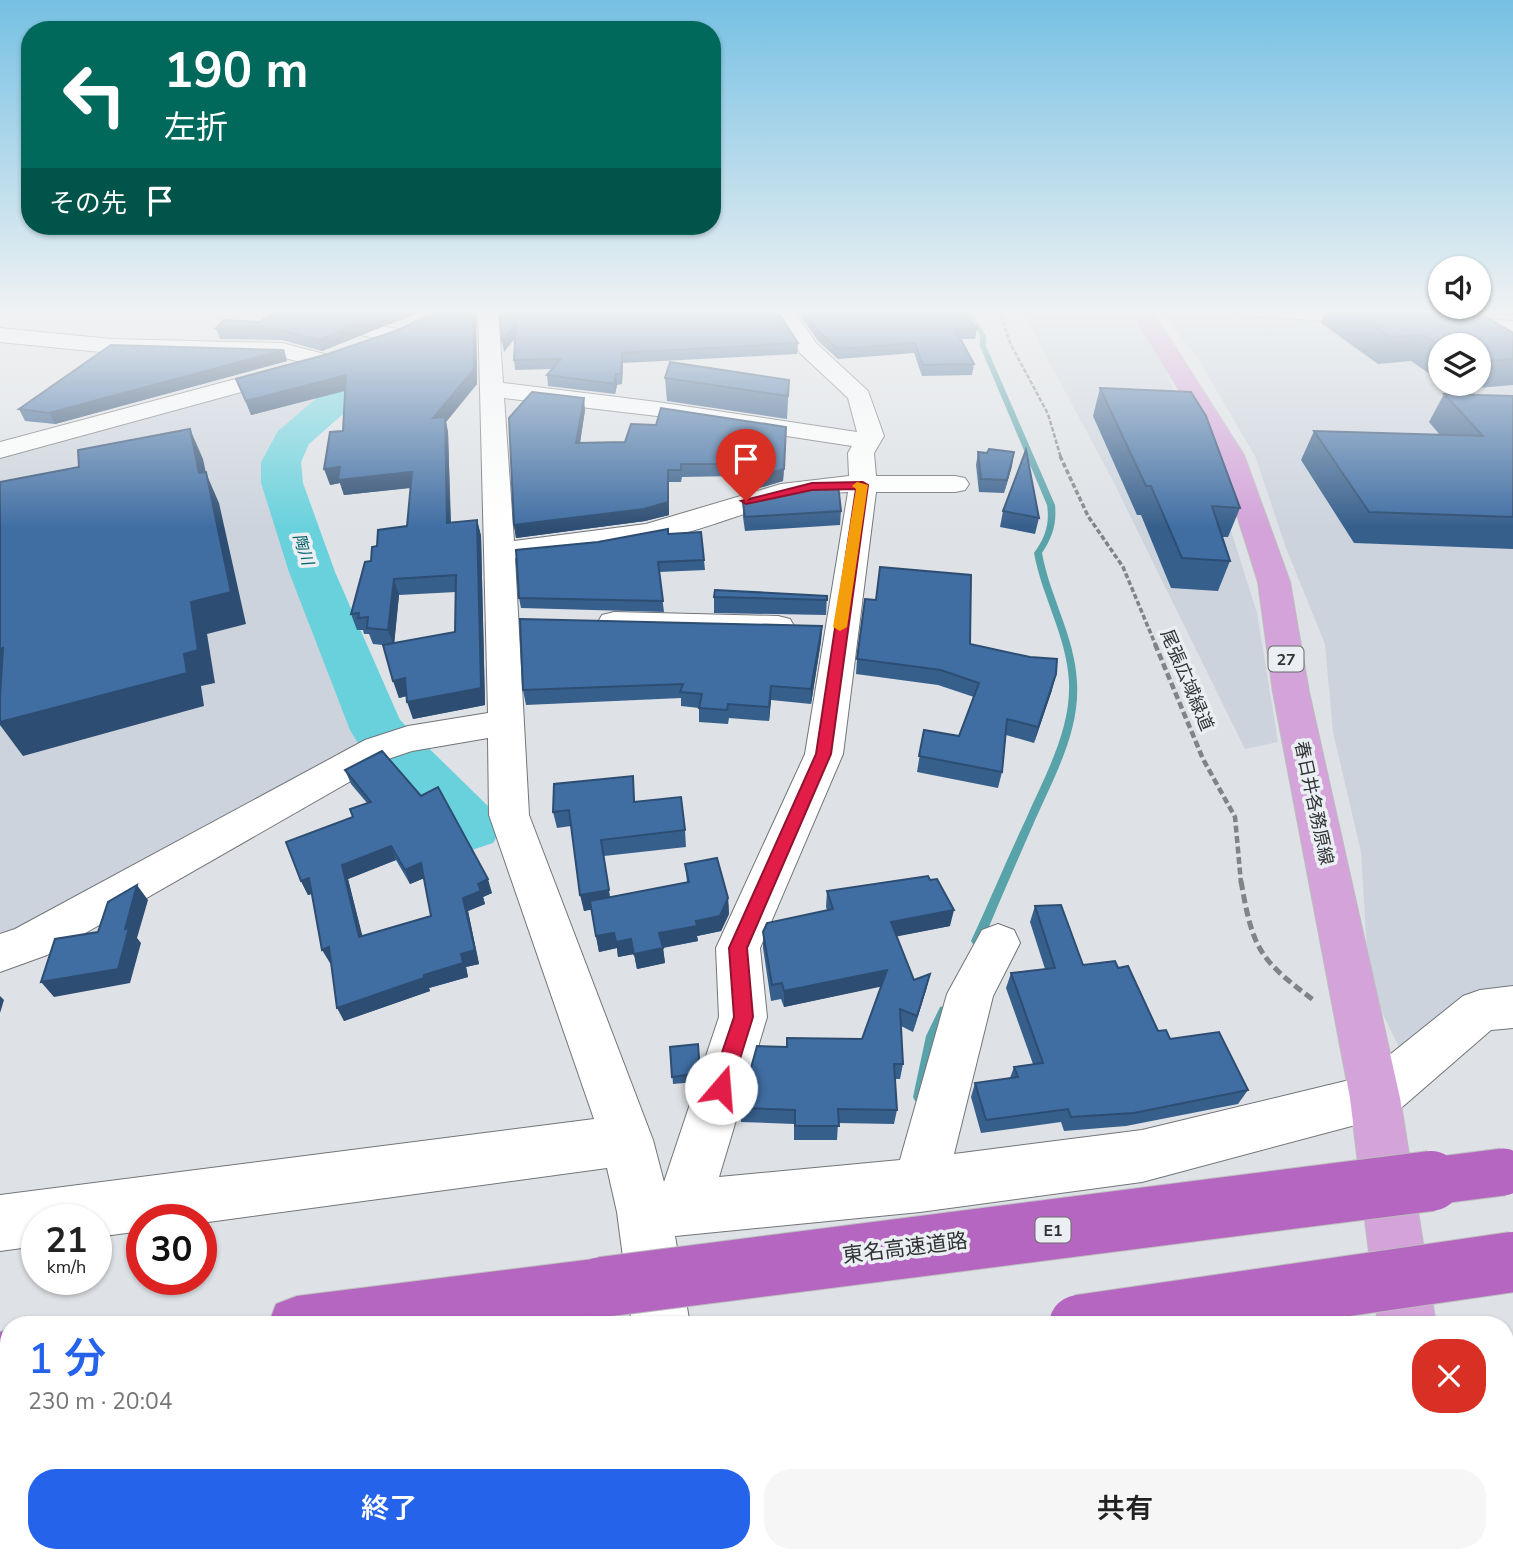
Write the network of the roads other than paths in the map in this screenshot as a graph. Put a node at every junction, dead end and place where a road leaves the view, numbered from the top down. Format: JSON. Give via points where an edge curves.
{"nodes":[{"id":1,"x":249,"y":382,"type":"edge"},
{"id":2,"x":492,"y":382,"type":"edge"},
{"id":3,"x":844,"y":382,"type":"edge"},
{"id":4,"x":1185,"y":382,"type":"edge"},
{"id":5,"x":492,"y":389,"type":"junction"},
{"id":6,"x":0,"y":428,"type":"edge"},
{"id":7,"x":70,"y":432,"type":"junction"},
{"id":8,"x":868,"y":441,"type":"junction"},
{"id":9,"x":0,"y":450,"type":"edge"},
{"id":10,"x":955,"y":484,"type":"dead end"},
{"id":11,"x":863,"y":485,"type":"junction"},
{"id":12,"x":499,"y":551,"type":"junction"},
{"id":13,"x":586,"y":621,"type":"edge"},
{"id":14,"x":840,"y":628,"type":"junction"},
{"id":15,"x":505,"y":723,"type":"junction"},
{"id":16,"x":998,"y":943,"type":"dead end"},
{"id":17,"x":0,"y":953,"type":"edge"},
{"id":18,"x":1513,"y":1007,"type":"edge"},
{"id":19,"x":1376,"y":1098,"type":"junction"},
{"id":20,"x":628,"y":1140,"type":"junction"},
{"id":21,"x":1508,"y":1172,"type":"edge"},
{"id":22,"x":919,"y":1185,"type":"junction"},
{"id":23,"x":663,"y":1209,"type":"junction"},
{"id":24,"x":0,"y":1223,"type":"edge"},
{"id":25,"x":1513,"y":1262,"type":"edge"},
{"id":26,"x":369,"y":1316,"type":"edge"},
{"id":27,"x":661,"y":1316,"type":"edge"},
{"id":28,"x":1141,"y":1316,"type":"edge"},
{"id":29,"x":1406,"y":1316,"type":"edge"}],
"edges":[{"from":1,"to":7,"type":"street"},
{"from":2,"to":5,"type":"street"},
{"from":3,"to":8,"type":"street","via":[[859,396],[871,436]]},
{"from":4,"to":19,"type":"main road","name":"春日井各務原線","number":"27","via":[[1231,455],[1274,582],[1291,692]]},
{"from":5,"to":8,"type":"street"},
{"from":5,"to":12,"type":"street"},
{"from":6,"to":7,"type":"street"},
{"from":7,"to":9,"type":"street"},
{"from":8,"to":11,"type":"street","via":[[861,453]]},
{"from":10,"to":11,"type":"street"},
{"from":11,"to":12,"type":"street","via":[[776,492],[650,531]]},
{"from":11,"to":14,"type":"street"},
{"from":12,"to":15,"type":"street","via":[[517,620]]},
{"from":13,"to":14,"type":"street"},
{"from":14,"to":23,"type":"street","via":[[824,754],[738,948],[743,1017]]},
{"from":15,"to":17,"type":"street","via":[[393,744],[31,942]]},
{"from":15,"to":20,"type":"street","via":[[509,815]]},
{"from":16,"to":22,"type":"street","via":[[970,994]]},
{"from":18,"to":19,"type":"street","via":[[1480,1012]]},
{"from":19,"to":22,"type":"street","via":[[1142,1156]]},
{"from":19,"to":29,"type":"main road","name":"春日井各務原線","number":"27"},
{"from":20,"to":23,"type":"street"},
{"from":20,"to":24,"type":"street"},
{"from":21,"to":26,"type":"highway","name":"東名高速道路","number":"E1","bridge":true},
{"from":22,"to":23,"type":"street"},
{"from":23,"to":27,"type":"street"},
{"from":25,"to":28,"type":"highway","bridge":true}]}
